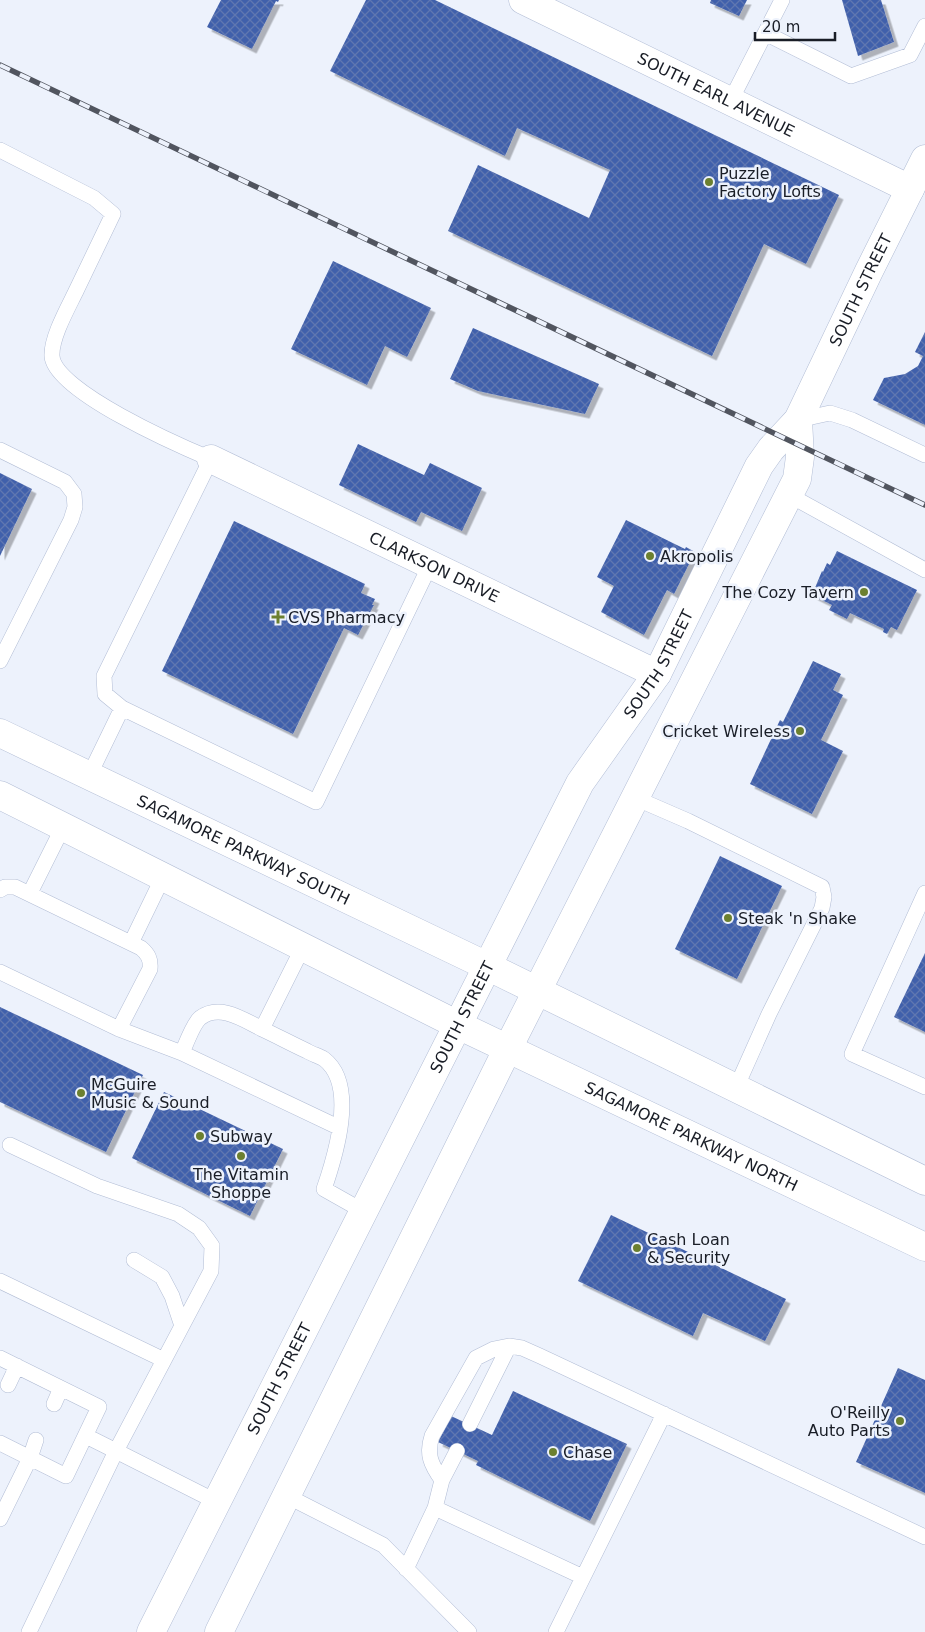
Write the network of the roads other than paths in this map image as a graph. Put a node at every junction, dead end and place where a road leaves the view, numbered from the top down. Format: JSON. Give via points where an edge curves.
{"nodes":[{"id":1,"x":523,"y":0,"type":"edge"},
{"id":2,"x":782,"y":0,"type":"edge"},
{"id":3,"x":925,"y":26,"type":"edge"},
{"id":4,"x":765,"y":33,"type":"junction"},
{"id":5,"x":731,"y":100,"type":"junction"},
{"id":6,"x":0,"y":150,"type":"edge"},
{"id":7,"x":925,"y":160,"type":"edge"},
{"id":8,"x":910,"y":189,"type":"junction"},
{"id":9,"x":798,"y":420,"type":"junction"},
{"id":10,"x":0,"y":450,"type":"edge"},
{"id":11,"x":925,"y":455,"type":"edge"},
{"id":12,"x":211,"y":459,"type":"junction"},
{"id":13,"x":789,"y":495,"type":"junction"},
{"id":14,"x":430,"y":565,"type":"junction"},
{"id":15,"x":925,"y":570,"type":"edge"},
{"id":16,"x":1,"y":656,"type":"edge"},
{"id":17,"x":657,"y":674,"type":"junction"},
{"id":18,"x":122,"y":708,"type":"junction"},
{"id":19,"x":0,"y":734,"type":"edge"},
{"id":20,"x":89,"y":776,"type":"junction"},
{"id":21,"x":0,"y":795,"type":"edge"},
{"id":22,"x":635,"y":798,"type":"junction"},
{"id":23,"x":63,"y":826,"type":"junction"},
{"id":24,"x":163,"y":877,"type":"junction"},
{"id":25,"x":0,"y":890,"type":"edge"},
{"id":26,"x":30,"y":893,"type":"junction"},
{"id":27,"x":925,"y":893,"type":"edge"},
{"id":28,"x":130,"y":943,"type":"junction"},
{"id":29,"x":303,"y":947,"type":"junction"},
{"id":30,"x":487,"y":966,"type":"junction"},
{"id":31,"x":0,"y":972,"type":"edge"},
{"id":32,"x":537,"y":990,"type":"junction"},
{"id":33,"x":458,"y":1024,"type":"junction"},
{"id":34,"x":262,"y":1029,"type":"junction"},
{"id":35,"x":119,"y":1030,"type":"junction"},
{"id":36,"x":508,"y":1048,"type":"junction"},
{"id":37,"x":182,"y":1052,"type":"junction"},
{"id":38,"x":736,"y":1088,"type":"junction"},
{"id":39,"x":925,"y":1088,"type":"edge"},
{"id":40,"x":340,"y":1128,"type":"junction"},
{"id":41,"x":10,"y":1146,"type":"dead end"},
{"id":42,"x":925,"y":1181,"type":"edge"},
{"id":43,"x":363,"y":1211,"type":"junction"},
{"id":44,"x":925,"y":1247,"type":"edge"},
{"id":45,"x":134,"y":1260,"type":"dead end"},
{"id":46,"x":0,"y":1281,"type":"edge"},
{"id":47,"x":182,"y":1326,"type":"junction"},
{"id":48,"x":509,"y":1346,"type":"junction"},
{"id":49,"x":0,"y":1358,"type":"edge"},
{"id":50,"x":164,"y":1360,"type":"junction"},
{"id":51,"x":17,"y":1366,"type":"junction"},
{"id":52,"x":8,"y":1384,"type":"dead end"},
{"id":53,"x":61,"y":1388,"type":"junction"},
{"id":54,"x":54,"y":1404,"type":"dead end"},
{"id":55,"x":664,"y":1414,"type":"junction"},
{"id":56,"x":470,"y":1424,"type":"dead end"},
{"id":57,"x":86,"y":1436,"type":"junction"},
{"id":58,"x":36,"y":1440,"type":"dead end"},
{"id":59,"x":0,"y":1443,"type":"edge"},
{"id":60,"x":116,"y":1451,"type":"junction"},
{"id":61,"x":457,"y":1451,"type":"dead end"},
{"id":62,"x":30,"y":1458,"type":"junction"},
{"id":63,"x":442,"y":1480,"type":"junction"},
{"id":64,"x":286,"y":1496,"type":"junction"},
{"id":65,"x":217,"y":1502,"type":"junction"},
{"id":66,"x":436,"y":1508,"type":"junction"},
{"id":67,"x":0,"y":1519,"type":"edge"},
{"id":68,"x":925,"y":1537,"type":"edge"},
{"id":69,"x":406,"y":1569,"type":"junction"},
{"id":70,"x":583,"y":1577,"type":"junction"},
{"id":71,"x":29,"y":1632,"type":"edge"},
{"id":72,"x":151,"y":1632,"type":"edge"},
{"id":73,"x":219,"y":1632,"type":"edge"},
{"id":74,"x":469,"y":1632,"type":"edge"},
{"id":75,"x":556,"y":1632,"type":"edge"}],
"edges":[{"from":1,"to":5,"type":"main road","name":"SOUTH EARL AVENUE"},
{"from":2,"to":4,"type":"lane"},
{"from":3,"to":4,"type":"lane","via":[[910,55],[851,76]]},
{"from":4,"to":5,"type":"lane"},
{"from":5,"to":8,"type":"main road","name":"SOUTH EARL AVENUE"},
{"from":6,"to":12,"type":"lane","via":[[94,198],[112,214],[58,328],[52,356],[56,368],[81,391],[148,431]]},
{"from":7,"to":8,"type":"main road","name":"SOUTH STREET"},
{"from":8,"to":9,"type":"main road","name":"SOUTH STREET"},
{"from":9,"to":11,"type":"lane","via":[[830,413]]},
{"from":9,"to":13,"type":"main road","name":"SOUTH STREET","via":[[799,464],[797,479]]},
{"from":9,"to":17,"type":"main road","name":"SOUTH STREET","via":[[760,466]]},
{"from":10,"to":16,"type":"lane","via":[[65,482],[74,494],[75,507]]},
{"from":12,"to":14,"type":"main road","name":"CLARKSON DRIVE"},
{"from":12,"to":18,"type":"lane","via":[[104,676],[105,694]]},
{"from":13,"to":15,"type":"lane"},
{"from":13,"to":22,"type":"main road","name":"SOUTH STREET"},
{"from":14,"to":17,"type":"main road","name":"CLARKSON DRIVE"},
{"from":14,"to":18,"type":"lane","via":[[316,802]]},
{"from":17,"to":30,"type":"main road","name":"SOUTH STREET","via":[[580,783]]},
{"from":18,"to":20,"type":"lane"},
{"from":19,"to":20,"type":"main road","name":"SAGAMORE PARKWAY SOUTH"},
{"from":20,"to":30,"type":"main road","name":"SAGAMORE PARKWAY SOUTH"},
{"from":21,"to":23,"type":"main road"},
{"from":22,"to":32,"type":"main road","name":"SOUTH STREET"},
{"from":22,"to":38,"type":"lane","via":[[822,887],[822,908]]},
{"from":23,"to":24,"type":"main road"},
{"from":23,"to":26,"type":"lane"},
{"from":24,"to":28,"type":"lane"},
{"from":24,"to":29,"type":"main road"},
{"from":25,"to":26,"type":"lane","via":[[15,887]]},
{"from":26,"to":28,"type":"lane"},
{"from":27,"to":39,"type":"lane","via":[[852,1054]]},
{"from":28,"to":35,"type":"lane","via":[[141,948],[151,962]]},
{"from":29,"to":33,"type":"main road"},
{"from":29,"to":34,"type":"lane"},
{"from":30,"to":32,"type":"main road"},
{"from":30,"to":33,"type":"main road","name":"SOUTH STREET"},
{"from":31,"to":35,"type":"lane"},
{"from":32,"to":36,"type":"main road","name":"SOUTH STREET"},
{"from":32,"to":38,"type":"main road"},
{"from":33,"to":36,"type":"main road","name":"SAGAMORE PARKWAY NORTH"},
{"from":33,"to":43,"type":"main road","name":"SOUTH STREET"},
{"from":34,"to":37,"type":"lane","via":[[225,1012],[213,1012],[200,1018]]},
{"from":34,"to":40,"type":"lane","via":[[324,1059],[336,1072],[342,1098]]},
{"from":35,"to":37,"type":"lane"},
{"from":36,"to":44,"type":"main road","name":"SAGAMORE PARKWAY NORTH"},
{"from":36,"to":64,"type":"main road","name":"SOUTH STREET"},
{"from":37,"to":40,"type":"lane"},
{"from":38,"to":42,"type":"main road"},
{"from":40,"to":43,"type":"lane","via":[[324,1189]]},
{"from":41,"to":47,"type":"lane","via":[[97,1186],[178,1214],[199,1228],[212,1246],[211,1270]]},
{"from":43,"to":65,"type":"main road","name":"SOUTH STREET"},
{"from":45,"to":47,"type":"lane","via":[[162,1277]]},
{"from":46,"to":50,"type":"lane"},
{"from":47,"to":50,"type":"lane"},
{"from":48,"to":55,"type":"lane","via":[[522,1348]]},
{"from":48,"to":56,"type":"lane"},
{"from":48,"to":63,"type":"lane","via":[[476,1358],[432,1436],[430,1459]]},
{"from":49,"to":51,"type":"lane"},
{"from":50,"to":60,"type":"lane"},
{"from":51,"to":52,"type":"lane"},
{"from":51,"to":53,"type":"lane"},
{"from":53,"to":54,"type":"lane"},
{"from":53,"to":57,"type":"lane","via":[[99,1407]]},
{"from":55,"to":68,"type":"lane"},
{"from":55,"to":70,"type":"lane"},
{"from":57,"to":60,"type":"lane"},
{"from":57,"to":62,"type":"lane","via":[[66,1476]]},
{"from":58,"to":62,"type":"lane"},
{"from":59,"to":62,"type":"lane"},
{"from":60,"to":65,"type":"lane"},
{"from":60,"to":71,"type":"lane"},
{"from":61,"to":63,"type":"lane"},
{"from":62,"to":67,"type":"lane"},
{"from":63,"to":66,"type":"lane"},
{"from":64,"to":69,"type":"lane","via":[[383,1545]]},
{"from":64,"to":73,"type":"main road","name":"SOUTH STREET"},
{"from":65,"to":72,"type":"main road","name":"SOUTH STREET"},
{"from":66,"to":69,"type":"lane"},
{"from":66,"to":70,"type":"lane"},
{"from":69,"to":74,"type":"lane"},
{"from":70,"to":75,"type":"lane"}]}
